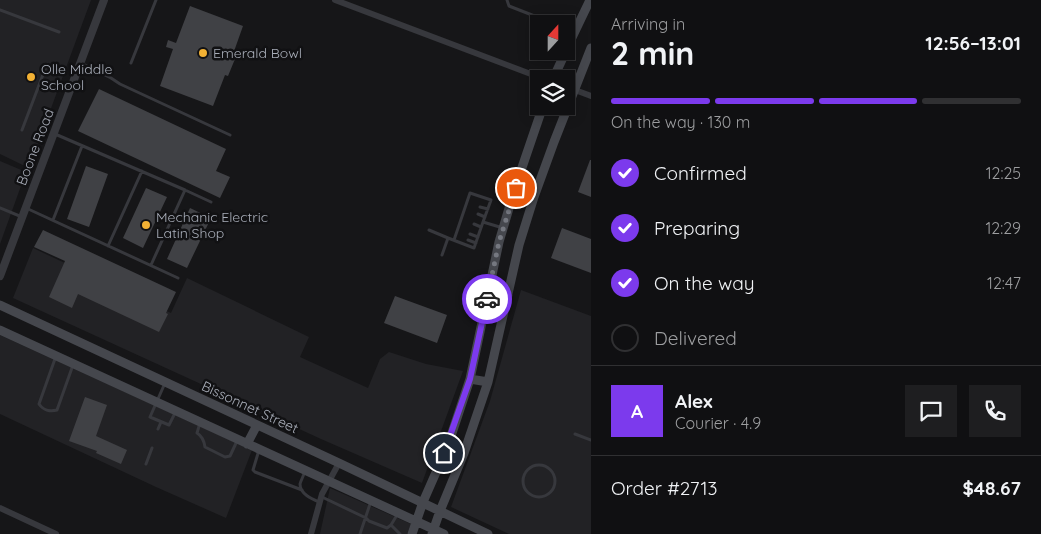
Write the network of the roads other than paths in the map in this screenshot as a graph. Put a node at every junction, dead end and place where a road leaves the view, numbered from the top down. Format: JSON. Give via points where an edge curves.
{"nodes":[{"id":1,"x":104,"y":0,"type":"edge"},
{"id":2,"x":156,"y":0,"type":"edge"},
{"id":3,"x":335,"y":0,"type":"edge"},
{"id":4,"x":507,"y":0,"type":"edge"},
{"id":5,"x":590,"y":0,"type":"edge"},
{"id":6,"x":0,"y":10,"type":"edge"},
{"id":7,"x":532,"y":15,"type":"edge"},
{"id":8,"x":575,"y":24,"type":"edge"},
{"id":9,"x":59,"y":32,"type":"dead end"},
{"id":10,"x":591,"y":48,"type":"edge"},
{"id":11,"x":81,"y":62,"type":"junction"},
{"id":12,"x":131,"y":63,"type":"dead end"},
{"id":13,"x":47,"y":64,"type":"dead end"},
{"id":14,"x":530,"y":74,"type":"edge"},
{"id":15,"x":575,"y":90,"type":"joint"},
{"id":16,"x":591,"y":96,"type":"edge"},
{"id":17,"x":540,"y":115,"type":"edge"},
{"id":18,"x":560,"y":115,"type":"edge"},
{"id":19,"x":565,"y":115,"type":"edge"},
{"id":20,"x":22,"y":130,"type":"dead end"},
{"id":21,"x":54,"y":134,"type":"junction"},
{"id":22,"x":230,"y":135,"type":"dead end"},
{"id":23,"x":554,"y":142,"type":"junction"},
{"id":24,"x":82,"y":146,"type":"junction"},
{"id":25,"x":142,"y":171,"type":"junction"},
{"id":26,"x":516,"y":188,"type":"junction"},
{"id":27,"x":185,"y":190,"type":"junction"},
{"id":28,"x":534,"y":197,"type":"junction"},
{"id":29,"x":211,"y":202,"type":"dead end"},
{"id":30,"x":467,"y":202,"type":"junction"},
{"id":31,"x":472,"y":204,"type":"dead end"},
{"id":32,"x":480,"y":207,"type":"dead end"},
{"id":33,"x":0,"y":208,"type":"edge"},
{"id":34,"x":26,"y":208,"type":"junction"},
{"id":35,"x":488,"y":210,"type":"junction"},
{"id":36,"x":478,"y":214,"type":"dead end"},
{"id":37,"x":485,"y":217,"type":"junction"},
{"id":38,"x":22,"y":218,"type":"junction"},
{"id":39,"x":461,"y":219,"type":"junction"},
{"id":40,"x":53,"y":220,"type":"junction"},
{"id":41,"x":466,"y":221,"type":"dead end"},
{"id":42,"x":483,"y":222,"type":"junction"},
{"id":43,"x":474,"y":224,"type":"dead end"},
{"id":44,"x":481,"y":227,"type":"junction"},
{"id":45,"x":458,"y":229,"type":"junction"},
{"id":46,"x":503,"y":229,"type":"junction"},
{"id":47,"x":429,"y":230,"type":"dead end"},
{"id":48,"x":462,"y":230,"type":"dead end"},
{"id":49,"x":470,"y":234,"type":"dead end"},
{"id":50,"x":455,"y":235,"type":"junction"},
{"id":51,"x":460,"y":237,"type":"dead end"},
{"id":52,"x":478,"y":237,"type":"junction"},
{"id":53,"x":448,"y":238,"type":"junction"},
{"id":54,"x":454,"y":240,"type":"junction"},
{"id":55,"x":468,"y":240,"type":"dead end"},
{"id":56,"x":476,"y":243,"type":"junction"},
{"id":57,"x":108,"y":246,"type":"junction"},
{"id":58,"x":442,"y":255,"type":"dead end"},
{"id":59,"x":151,"y":265,"type":"junction"},
{"id":60,"x":0,"y":276,"type":"edge"},
{"id":61,"x":178,"y":278,"type":"dead end"},
{"id":62,"x":491,"y":280,"type":"junction"},
{"id":63,"x":508,"y":295,"type":"junction"},
{"id":64,"x":0,"y":305,"type":"edge"},
{"id":65,"x":0,"y":330,"type":"edge"},
{"id":66,"x":56,"y":356,"type":"junction"},
{"id":67,"x":74,"y":364,"type":"junction"},
{"id":68,"x":470,"y":379,"type":"junction"},
{"id":69,"x":165,"y":382,"type":"junction"},
{"id":70,"x":488,"y":382,"type":"junction"},
{"id":71,"x":156,"y":402,"type":"junction"},
{"id":72,"x":176,"y":411,"type":"junction"},
{"id":73,"x":161,"y":422,"type":"junction"},
{"id":74,"x":200,"y":422,"type":"junction"},
{"id":75,"x":256,"y":425,"type":"junction"},
{"id":76,"x":158,"y":429,"type":"dead end"},
{"id":77,"x":575,"y":434,"type":"dead end"},
{"id":78,"x":238,"y":440,"type":"junction"},
{"id":79,"x":591,"y":440,"type":"edge"},
{"id":80,"x":247,"y":444,"type":"junction"},
{"id":81,"x":152,"y":448,"type":"dead end"},
{"id":82,"x":260,"y":450,"type":"junction"},
{"id":83,"x":339,"y":463,"type":"junction"},
{"id":84,"x":146,"y":464,"type":"dead end"},
{"id":85,"x":306,"y":471,"type":"junction"},
{"id":86,"x":328,"y":481,"type":"junction"},
{"id":87,"x":302,"y":490,"type":"junction"},
{"id":88,"x":545,"y":495,"type":"joint"},
{"id":89,"x":321,"y":499,"type":"junction"},
{"id":90,"x":372,"y":501,"type":"junction"},
{"id":91,"x":423,"y":502,"type":"junction"},
{"id":92,"x":0,"y":508,"type":"edge"},
{"id":93,"x":440,"y":511,"type":"junction"},
{"id":94,"x":398,"y":512,"type":"junction"},
{"id":95,"x":366,"y":518,"type":"junction"},
{"id":96,"x":417,"y":521,"type":"junction"},
{"id":97,"x":391,"y":525,"type":"junction"},
{"id":98,"x":433,"y":532,"type":"edge"},
{"id":99,"x":56,"y":534,"type":"edge"},
{"id":100,"x":311,"y":534,"type":"edge"},
{"id":101,"x":360,"y":534,"type":"edge"},
{"id":102,"x":400,"y":534,"type":"edge"},
{"id":103,"x":412,"y":534,"type":"edge"},
{"id":104,"x":444,"y":534,"type":"edge"},
{"id":105,"x":488,"y":534,"type":"edge"}],
"edges":[{"from":1,"to":11,"type":"street","name":"Boone Road"},
{"from":2,"to":12,"type":"lane"},
{"from":3,"to":14,"type":"street"},
{"from":4,"to":7,"type":"lane","via":[[509,6]]},
{"from":5,"to":8,"type":"main road"},
{"from":6,"to":9,"type":"lane"},
{"from":10,"to":15,"type":"main road"},
{"from":11,"to":21,"type":"street","name":"Boone Road"},
{"from":11,"to":22,"type":"lane","via":[[120,84]]},
{"from":13,"to":20,"type":"lane"},
{"from":15,"to":16,"type":"street"},
{"from":17,"to":26,"type":"main road"},
{"from":18,"to":23,"type":"main road"},
{"from":19,"to":23,"type":"main road"},
{"from":21,"to":24,"type":"lane"},
{"from":21,"to":34,"type":"street","name":"Boone Road"},
{"from":23,"to":28,"type":"main road"},
{"from":24,"to":25,"type":"lane"},
{"from":24,"to":40,"type":"lane"},
{"from":25,"to":27,"type":"lane"},
{"from":25,"to":57,"type":"lane"},
{"from":26,"to":28,"type":"main road"},
{"from":26,"to":46,"type":"main road"},
{"from":27,"to":29,"type":"lane"},
{"from":27,"to":59,"type":"lane"},
{"from":28,"to":63,"type":"main road"},
{"from":30,"to":31,"type":"lane"},
{"from":30,"to":35,"type":"lane","via":[[470,194],[491,200]]},
{"from":30,"to":39,"type":"lane","via":[[467,210]]},
{"from":32,"to":35,"type":"lane"},
{"from":33,"to":38,"type":"lane"},
{"from":34,"to":38,"type":"street","name":"Boone Road"},
{"from":34,"to":40,"type":"lane"},
{"from":35,"to":37,"type":"lane"},
{"from":36,"to":37,"type":"lane"},
{"from":37,"to":42,"type":"lane"},
{"from":38,"to":60,"type":"street","name":"Boone Road"},
{"from":39,"to":41,"type":"lane"},
{"from":39,"to":45,"type":"lane"},
{"from":40,"to":57,"type":"lane"},
{"from":42,"to":44,"type":"lane"},
{"from":42,"to":46,"type":"lane"},
{"from":43,"to":44,"type":"lane"},
{"from":44,"to":52,"type":"lane"},
{"from":45,"to":48,"type":"lane"},
{"from":45,"to":50,"type":"lane"},
{"from":46,"to":62,"type":"main road"},
{"from":47,"to":53,"type":"lane"},
{"from":49,"to":52,"type":"lane"},
{"from":50,"to":51,"type":"lane"},
{"from":50,"to":54,"type":"lane"},
{"from":52,"to":56,"type":"lane"},
{"from":53,"to":54,"type":"lane"},
{"from":53,"to":58,"type":"lane"},
{"from":54,"to":56,"type":"lane","via":[[474,248]]},
{"from":55,"to":56,"type":"lane"},
{"from":57,"to":59,"type":"lane"},
{"from":59,"to":61,"type":"lane"},
{"from":62,"to":63,"type":"main road"},
{"from":62,"to":68,"type":"main road"},
{"from":63,"to":70,"type":"main road"},
{"from":64,"to":69,"type":"main road","name":"Bissonnet Street"},
{"from":65,"to":66,"type":"main road"},
{"from":66,"to":67,"type":"main road"},
{"from":66,"to":67,"type":"lane","via":[[39,404],[41,407],[57,410]]},
{"from":67,"to":71,"type":"main road"},
{"from":68,"to":70,"type":"main road"},
{"from":68,"to":91,"type":"main road","via":[[448,445]]},
{"from":69,"to":71,"type":"lane"},
{"from":69,"to":75,"type":"main road","name":"Bissonnet Street"},
{"from":70,"to":93,"type":"main road"},
{"from":71,"to":72,"type":"main road"},
{"from":71,"to":73,"type":"lane","via":[[150,417]]},
{"from":72,"to":73,"type":"lane","via":[[169,426]]},
{"from":72,"to":74,"type":"main road"},
{"from":73,"to":76,"type":"lane"},
{"from":74,"to":78,"type":"main road"},
{"from":74,"to":78,"type":"lane","via":[[197,433],[205,447],[225,457],[230,456]]},
{"from":75,"to":80,"type":"main road"},
{"from":75,"to":83,"type":"main road","name":"Bissonnet Street"},
{"from":77,"to":79,"type":"lane"},
{"from":78,"to":80,"type":"main road"},
{"from":80,"to":82,"type":"main road"},
{"from":81,"to":84,"type":"lane"},
{"from":82,"to":85,"type":"main road"},
{"from":82,"to":87,"type":"lane","via":[[255,472]]},
{"from":83,"to":86,"type":"street"},
{"from":83,"to":91,"type":"main road","name":"Bissonnet Street"},
{"from":85,"to":86,"type":"main road"},
{"from":85,"to":87,"type":"lane","via":[[300,484]]},
{"from":86,"to":89,"type":"street"},
{"from":86,"to":90,"type":"main road"},
{"from":87,"to":89,"type":"lane","via":[[308,497]]},
{"from":88,"to":88,"type":"lane","via":[[535,496],[526,490],[524,475],[530,468],[540,465],[552,473],[554,483]]},
{"from":89,"to":95,"type":"lane"},
{"from":89,"to":100,"type":"street"},
{"from":90,"to":94,"type":"main road"},
{"from":90,"to":95,"type":"lane"},
{"from":91,"to":93,"type":"main road","name":"Bissonnet Street"},
{"from":91,"to":96,"type":"main road"},
{"from":92,"to":99,"type":"street"},
{"from":93,"to":98,"type":"main road"},
{"from":93,"to":105,"type":"main road","name":"Bissonnet Street"},
{"from":94,"to":96,"type":"main road"},
{"from":94,"to":97,"type":"lane"},
{"from":95,"to":97,"type":"lane","via":[[387,528]]},
{"from":95,"to":101,"type":"lane"},
{"from":96,"to":98,"type":"main road"},
{"from":96,"to":103,"type":"main road"},
{"from":97,"to":102,"type":"lane"},
{"from":98,"to":104,"type":"main road"}]}
